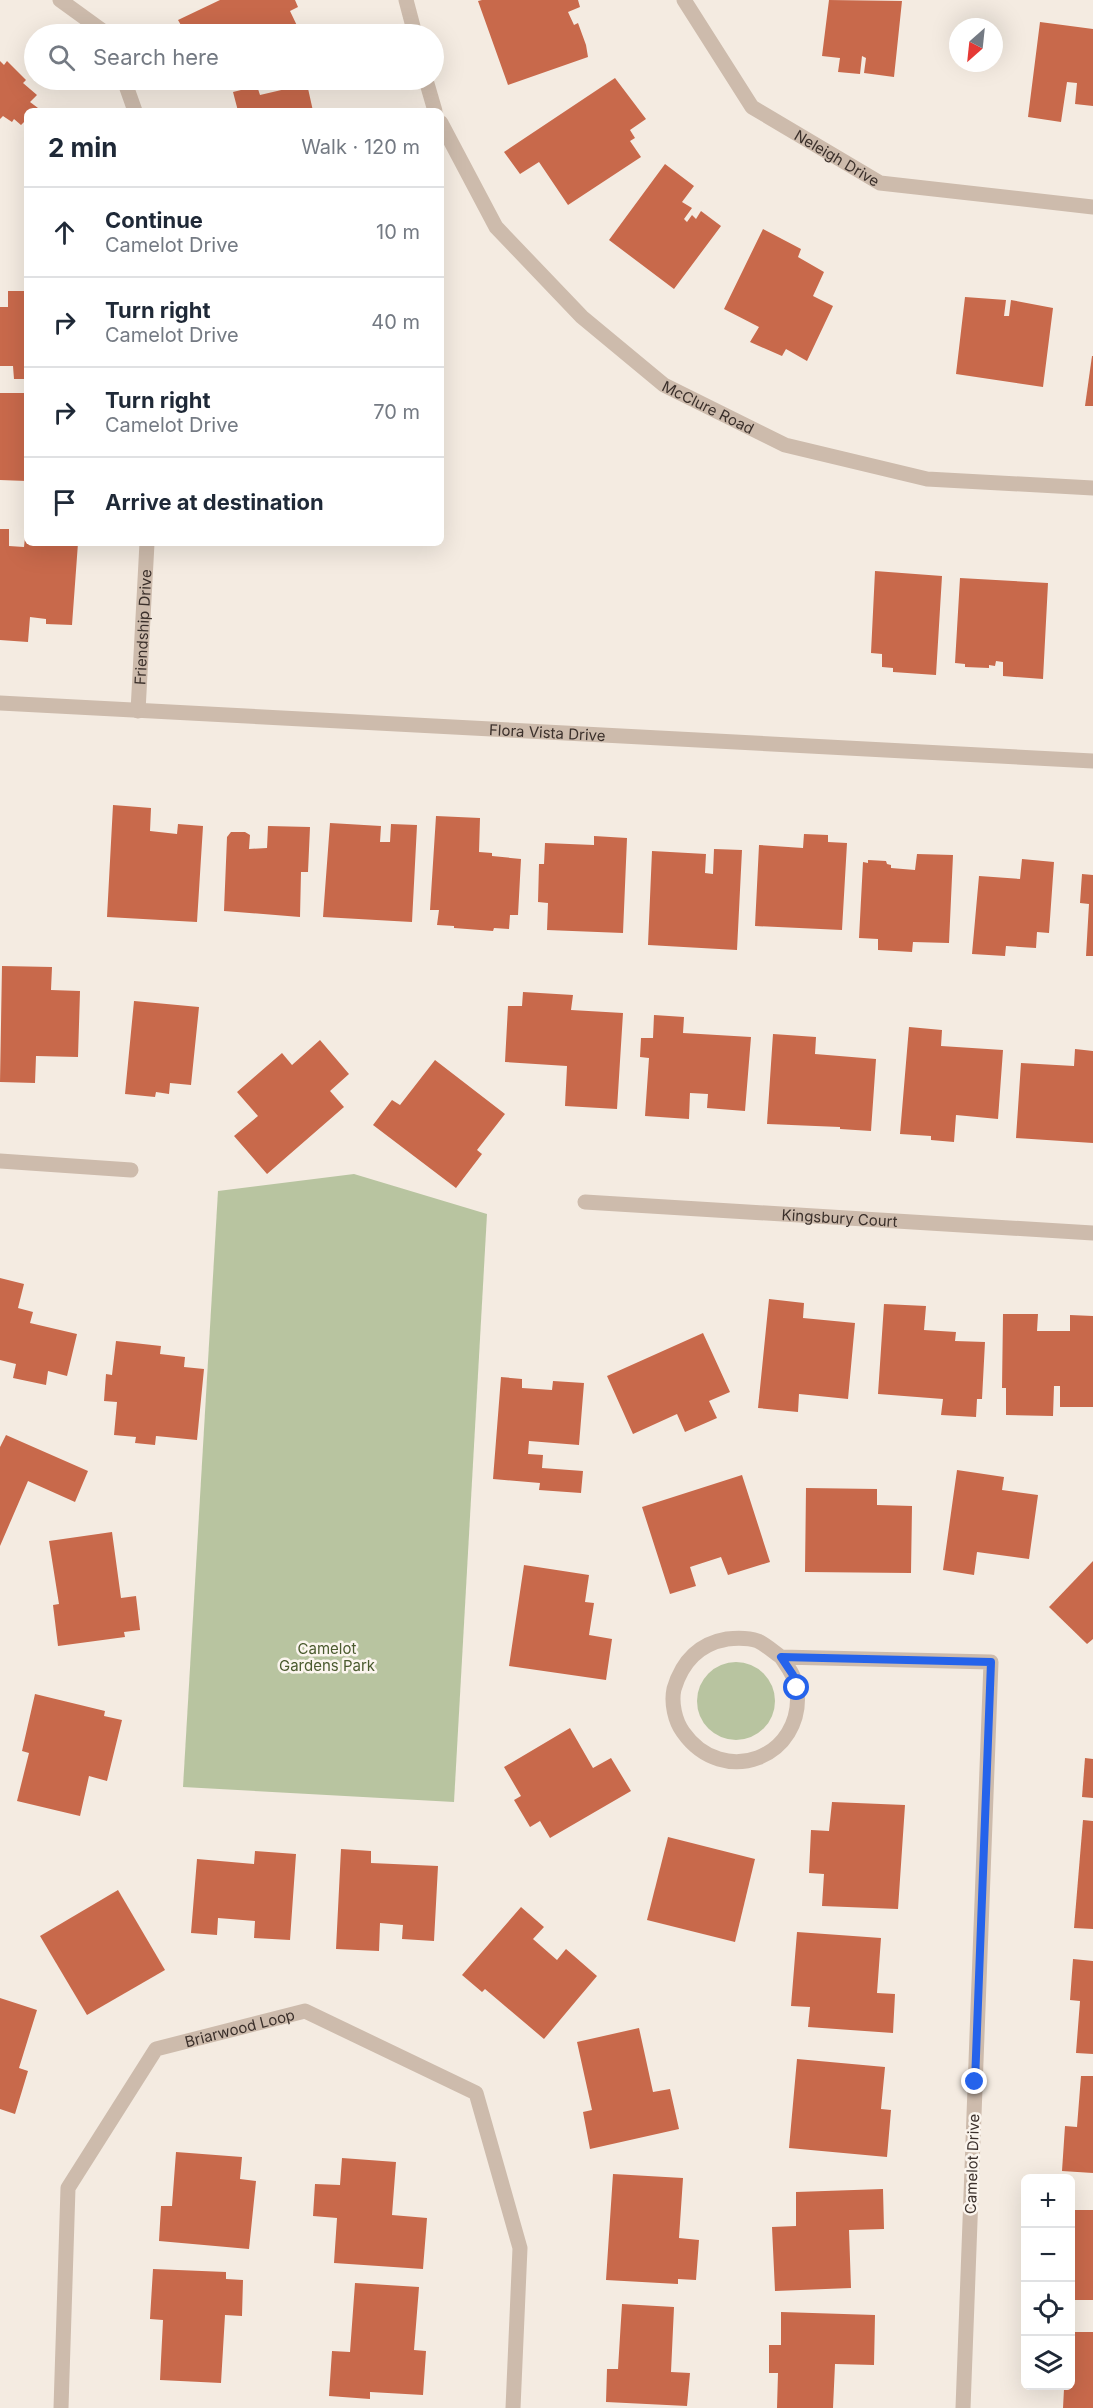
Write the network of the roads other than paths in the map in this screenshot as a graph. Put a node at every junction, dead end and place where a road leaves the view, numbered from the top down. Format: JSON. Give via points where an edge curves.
{"nodes":[{"id":1,"x":60,"y":0,"type":"edge"},
{"id":2,"x":406,"y":0,"type":"edge"},
{"id":3,"x":684,"y":0,"type":"edge"},
{"id":4,"x":93,"y":24,"type":"edge"},
{"id":5,"x":412,"y":24,"type":"edge"},
{"id":6,"x":128,"y":90,"type":"edge"},
{"id":7,"x":429,"y":90,"type":"edge"},
{"id":8,"x":134,"y":108,"type":"edge"},
{"id":9,"x":434,"y":108,"type":"edge"},
{"id":10,"x":444,"y":129,"type":"edge"},
{"id":11,"x":1093,"y":207,"type":"edge"},
{"id":12,"x":1093,"y":488,"type":"edge"},
{"id":13,"x":147,"y":546,"type":"edge"},
{"id":14,"x":0,"y":703,"type":"edge"},
{"id":15,"x":138,"y":711,"type":"junction"},
{"id":16,"x":1093,"y":761,"type":"edge"},
{"id":17,"x":0,"y":1161,"type":"edge"},
{"id":18,"x":131,"y":1170,"type":"dead end"},
{"id":19,"x":585,"y":1202,"type":"dead end"},
{"id":20,"x":1093,"y":1233,"type":"edge"},
{"id":21,"x":781,"y":1657,"type":"junction"},
{"id":22,"x":61,"y":2408,"type":"edge"},
{"id":23,"x":513,"y":2408,"type":"edge"},
{"id":24,"x":963,"y":2408,"type":"edge"}],
"edges":[{"from":1,"to":4,"type":"street"},
{"from":2,"to":5,"type":"street"},
{"from":3,"to":11,"type":"street","name":"Neleigh Drive","via":[[752,107],[880,183]]},
{"from":6,"to":8,"type":"street"},
{"from":7,"to":9,"type":"street"},
{"from":10,"to":12,"type":"street","name":"McClure Road","via":[[496,226],[582,317],[664,385],[785,445],[916,477]]},
{"from":13,"to":15,"type":"street","name":"Friendship Drive"},
{"from":14,"to":15,"type":"street","name":"Flora Vista Drive"},
{"from":15,"to":16,"type":"street","name":"Flora Vista Drive"},
{"from":17,"to":18,"type":"street"},
{"from":19,"to":20,"type":"street","name":"Kingsbury Court"},
{"from":21,"to":21,"type":"street","via":[[797,1688],[796,1716],[788,1736],[773,1751],[746,1762],[724,1762],[691,1744],[678,1726],[673,1693],[680,1672],[693,1654],[712,1642],[736,1638],[758,1641]]},
{"from":21,"to":24,"type":"street","name":"Camelot Drive","via":[[991,1662]]},
{"from":22,"to":23,"type":"street","name":"Briarwood Loop","via":[[68,2188],[156,2049],[306,2011],[476,2093],[520,2248]]}]}
